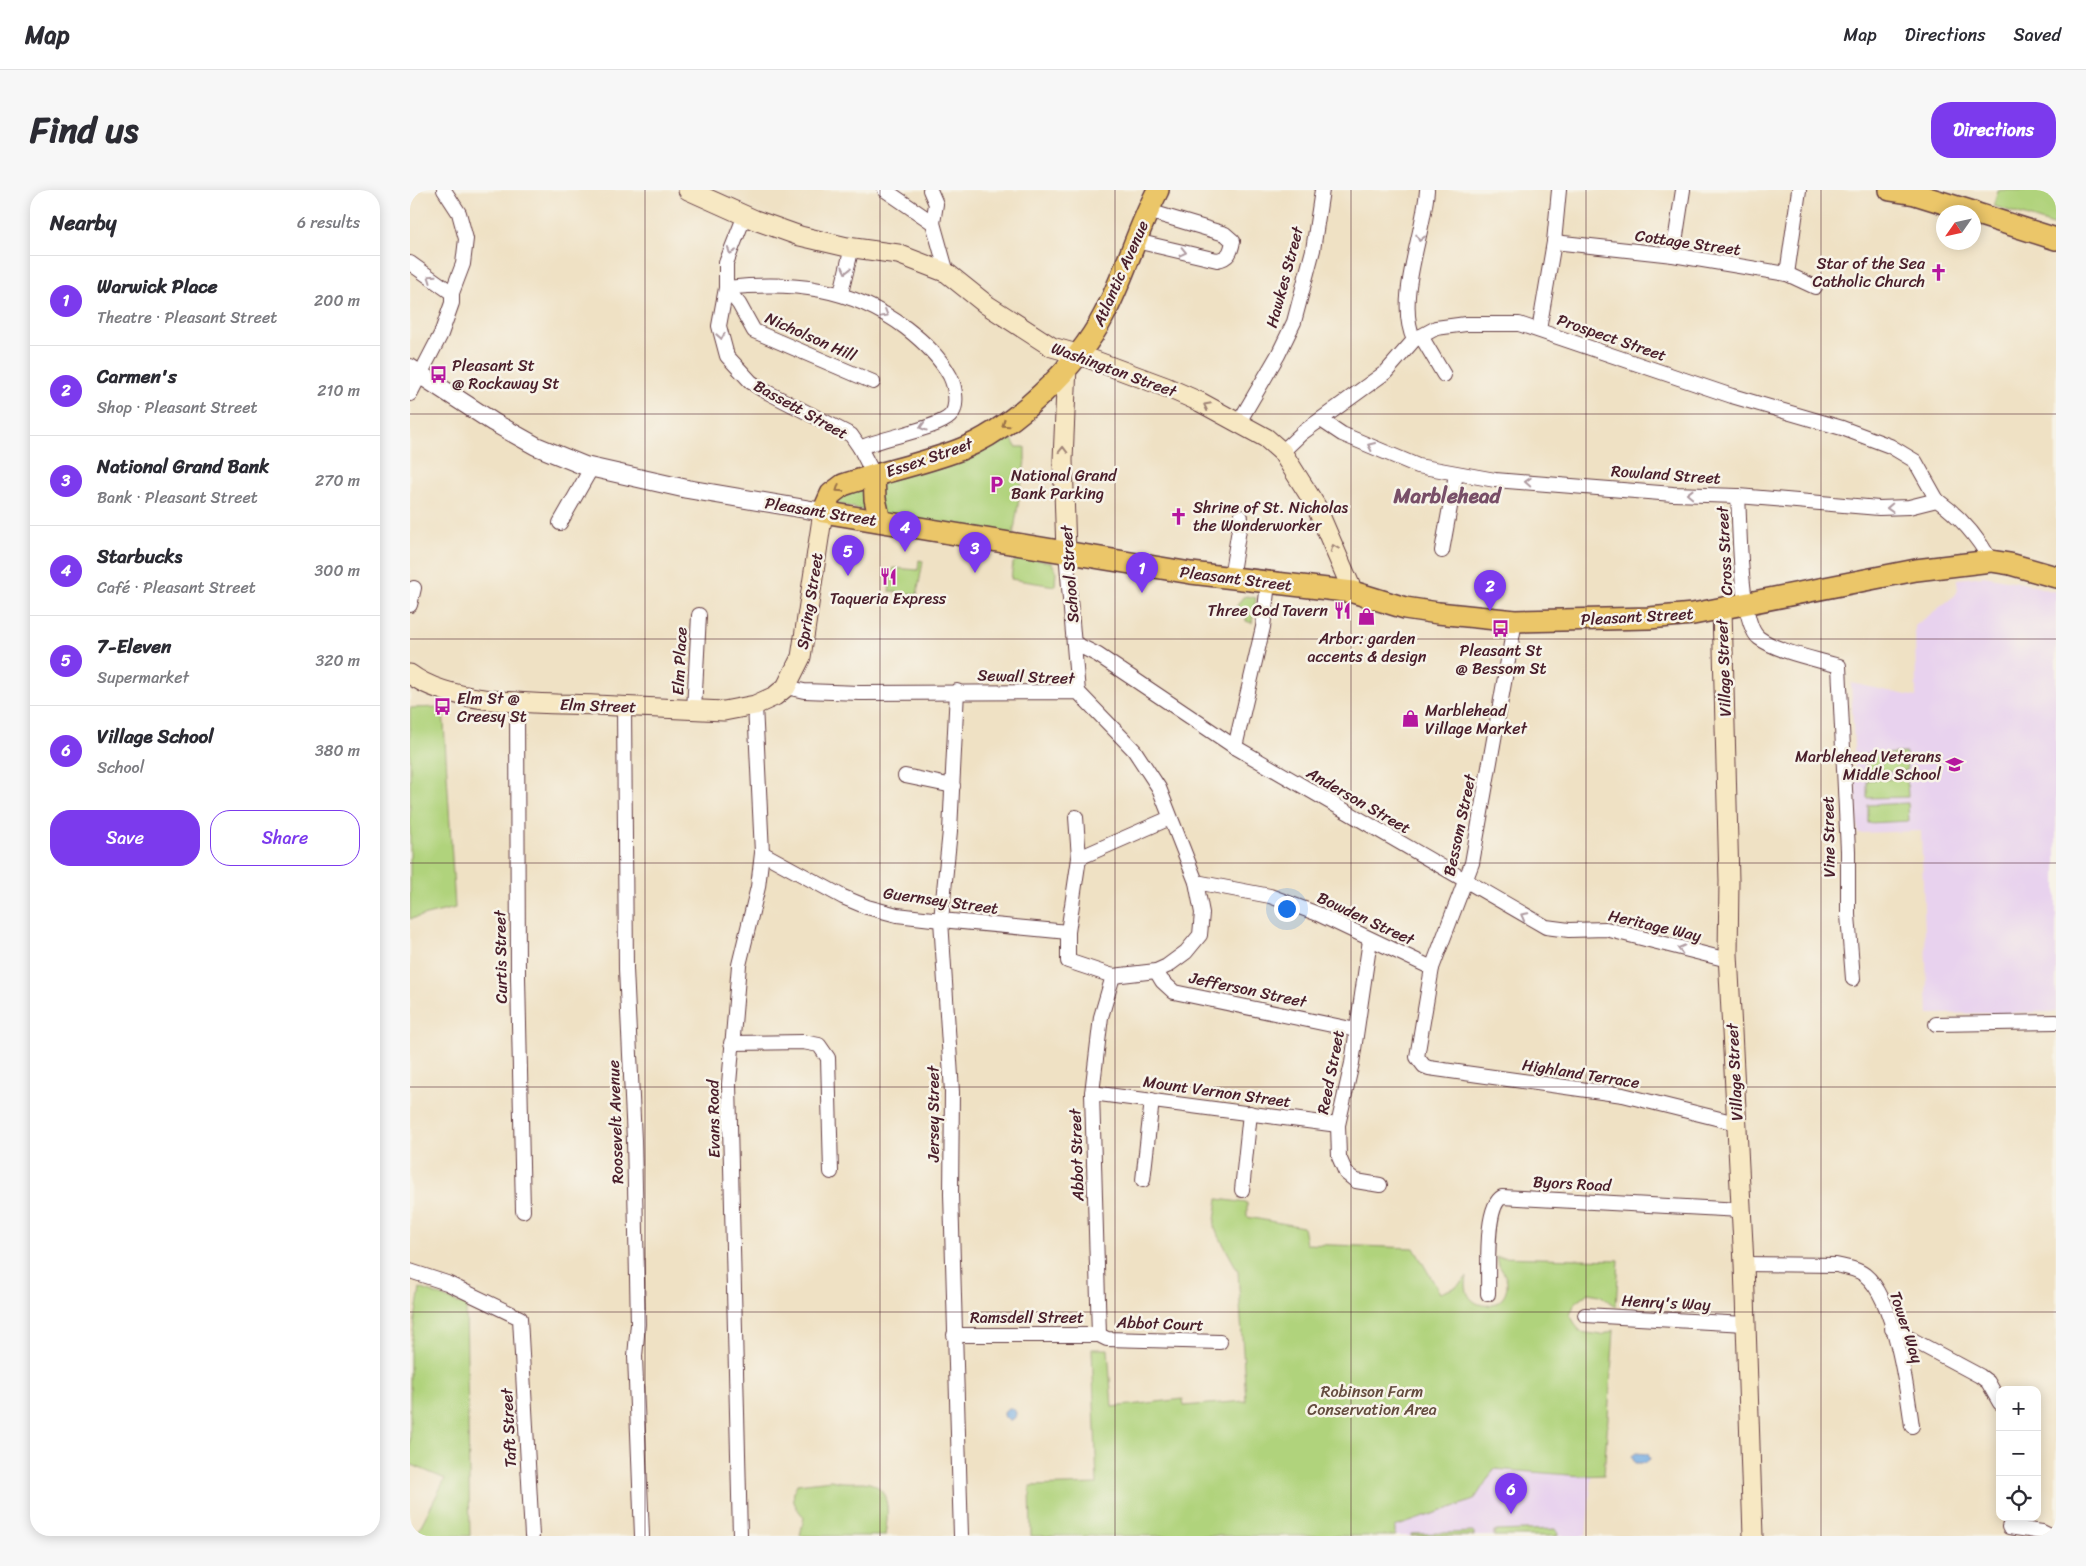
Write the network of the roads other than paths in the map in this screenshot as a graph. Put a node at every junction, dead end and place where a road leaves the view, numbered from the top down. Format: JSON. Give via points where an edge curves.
{"nodes":[{"id":1,"x":444,"y":190,"type":"edge"},
{"id":2,"x":688,"y":190,"type":"edge"},
{"id":3,"x":885,"y":190,"type":"edge"},
{"id":4,"x":930,"y":190,"type":"edge"},
{"id":5,"x":1158,"y":190,"type":"edge"},
{"id":6,"x":1322,"y":190,"type":"edge"},
{"id":7,"x":1427,"y":190,"type":"edge"},
{"id":8,"x":1559,"y":190,"type":"edge"},
{"id":9,"x":1683,"y":190,"type":"edge"},
{"id":10,"x":1800,"y":190,"type":"edge"},
{"id":11,"x":1890,"y":190,"type":"edge"},
{"id":12,"x":716,"y":195,"type":"edge"},
{"id":13,"x":1950,"y":205,"type":"edge"},
{"id":14,"x":1148,"y":210,"type":"junction"},
{"id":15,"x":745,"y":215,"type":"junction"},
{"id":16,"x":1981,"y":215,"type":"edge"},
{"id":17,"x":932,"y":223,"type":"junction"},
{"id":18,"x":2056,"y":239,"type":"edge"},
{"id":19,"x":1136,"y":241,"type":"junction"},
{"id":20,"x":1554,"y":242,"type":"junction"},
{"id":21,"x":852,"y":247,"type":"junction"},
{"id":22,"x":1673,"y":255,"type":"junction"},
{"id":23,"x":410,"y":263,"type":"edge"},
{"id":24,"x":947,"y":273,"type":"junction"},
{"id":25,"x":1787,"y":274,"type":"junction"},
{"id":26,"x":1814,"y":287,"type":"dead end"},
{"id":27,"x":726,"y":288,"type":"junction"},
{"id":28,"x":452,"y":292,"type":"junction"},
{"id":29,"x":840,"y":293,"type":"junction"},
{"id":30,"x":1539,"y":330,"type":"junction"},
{"id":31,"x":1418,"y":338,"type":"junction"},
{"id":32,"x":1072,"y":359,"type":"junction"},
{"id":33,"x":415,"y":372,"type":"edge"},
{"id":34,"x":1444,"y":375,"type":"dead end"},
{"id":35,"x":873,"y":382,"type":"dead end"},
{"id":36,"x":410,"y":394,"type":"edge"},
{"id":37,"x":1034,"y":401,"type":"junction"},
{"id":38,"x":1064,"y":402,"type":"junction"},
{"id":39,"x":1322,"y":420,"type":"junction"},
{"id":40,"x":1239,"y":422,"type":"junction"},
{"id":41,"x":860,"y":448,"type":"junction"},
{"id":42,"x":1282,"y":452,"type":"junction"},
{"id":43,"x":592,"y":467,"type":"junction"},
{"id":44,"x":1456,"y":474,"type":"junction"},
{"id":45,"x":874,"y":476,"type":"junction"},
{"id":46,"x":1738,"y":496,"type":"junction"},
{"id":47,"x":1938,"y":500,"type":"junction"},
{"id":48,"x":823,"y":512,"type":"junction"},
{"id":49,"x":1241,"y":516,"type":"dead end"},
{"id":50,"x":880,"y":521,"type":"junction"},
{"id":51,"x":560,"y":523,"type":"dead end"},
{"id":52,"x":1442,"y":551,"type":"dead end"},
{"id":53,"x":1066,"y":552,"type":"junction"},
{"id":54,"x":1991,"y":561,"type":"junction"},
{"id":55,"x":2055,"y":572,"type":"edge"},
{"id":56,"x":1231,"y":578,"type":"junction"},
{"id":57,"x":1268,"y":583,"type":"junction"},
{"id":58,"x":414,"y":588,"type":"dead end"},
{"id":59,"x":1353,"y":592,"type":"junction"},
{"id":60,"x":1745,"y":604,"type":"junction"},
{"id":61,"x":410,"y":605,"type":"edge"},
{"id":62,"x":1722,"y":609,"type":"junction"},
{"id":63,"x":699,"y":615,"type":"dead end"},
{"id":64,"x":1515,"y":621,"type":"junction"},
{"id":65,"x":1074,"y":643,"type":"junction"},
{"id":66,"x":413,"y":682,"type":"edge"},
{"id":67,"x":786,"y":687,"type":"junction"},
{"id":68,"x":958,"y":692,"type":"junction"},
{"id":69,"x":1078,"y":692,"type":"junction"},
{"id":70,"x":517,"y":702,"type":"junction"},
{"id":71,"x":755,"y":705,"type":"junction"},
{"id":72,"x":624,"y":706,"type":"junction"},
{"id":73,"x":694,"y":710,"type":"junction"},
{"id":74,"x":1235,"y":747,"type":"junction"},
{"id":75,"x":905,"y":776,"type":"dead end"},
{"id":76,"x":953,"y":786,"type":"junction"},
{"id":77,"x":1076,"y":817,"type":"dead end"},
{"id":78,"x":1170,"y":818,"type":"junction"},
{"id":79,"x":762,"y":852,"type":"junction"},
{"id":80,"x":1079,"y":858,"type":"junction"},
{"id":81,"x":1465,"y":881,"type":"junction"},
{"id":82,"x":1196,"y":882,"type":"junction"},
{"id":83,"x":941,"y":920,"type":"junction"},
{"id":84,"x":1068,"y":932,"type":"junction"},
{"id":85,"x":1370,"y":940,"type":"junction"},
{"id":86,"x":1728,"y":960,"type":"junction"},
{"id":87,"x":1432,"y":968,"type":"junction"},
{"id":88,"x":1156,"y":970,"type":"junction"},
{"id":89,"x":1113,"y":976,"type":"junction"},
{"id":90,"x":1853,"y":979,"type":"dead end"},
{"id":91,"x":2056,"y":1022,"type":"edge"},
{"id":92,"x":1936,"y":1024,"type":"dead end"},
{"id":93,"x":1356,"y":1030,"type":"junction"},
{"id":94,"x":731,"y":1043,"type":"junction"},
{"id":95,"x":1420,"y":1062,"type":"joint"},
{"id":96,"x":1092,"y":1093,"type":"junction"},
{"id":97,"x":1152,"y":1100,"type":"junction"},
{"id":98,"x":1250,"y":1113,"type":"junction"},
{"id":99,"x":1736,"y":1116,"type":"junction"},
{"id":100,"x":1338,"y":1125,"type":"junction"},
{"id":101,"x":831,"y":1172,"type":"dead end"},
{"id":102,"x":1142,"y":1180,"type":"dead end"},
{"id":103,"x":1380,"y":1185,"type":"dead end"},
{"id":104,"x":1242,"y":1190,"type":"dead end"},
{"id":105,"x":1741,"y":1210,"type":"junction"},
{"id":106,"x":524,"y":1211,"type":"dead end"},
{"id":107,"x":1744,"y":1264,"type":"junction"},
{"id":108,"x":410,"y":1271,"type":"edge"},
{"id":109,"x":1488,"y":1294,"type":"dead end"},
{"id":110,"x":1585,"y":1315,"type":"dead end"},
{"id":111,"x":1746,"y":1324,"type":"junction"},
{"id":112,"x":1892,"y":1329,"type":"junction"},
{"id":113,"x":954,"y":1335,"type":"junction"},
{"id":114,"x":1099,"y":1335,"type":"junction"},
{"id":115,"x":1220,"y":1342,"type":"dead end"},
{"id":116,"x":1996,"y":1396,"type":"edge"},
{"id":117,"x":1912,"y":1426,"type":"dead end"},
{"id":118,"x":2009,"y":1527,"type":"edge"},
{"id":119,"x":532,"y":1536,"type":"edge"},
{"id":120,"x":642,"y":1536,"type":"edge"},
{"id":121,"x":740,"y":1536,"type":"edge"},
{"id":122,"x":961,"y":1536,"type":"edge"},
{"id":123,"x":1753,"y":1536,"type":"edge"},
{"id":124,"x":2050,"y":1536,"type":"edge"}],
"edges":[{"from":1,"to":28,"type":"street","via":[[459,213],[466,239],[463,264]]},
{"from":2,"to":12,"type":"main road","name":"Washington Street"},
{"from":3,"to":17,"type":"street"},
{"from":4,"to":17,"type":"street","via":[[936,204]]},
{"from":5,"to":14,"type":"main road","name":"Atlantic Avenue"},
{"from":6,"to":40,"type":"street","name":"Hawkes Street","via":[[1313,250],[1294,322]]},
{"from":7,"to":31,"type":"street","one_way":true,"via":[[1408,296],[1408,319]]},
{"from":8,"to":20,"type":"street"},
{"from":9,"to":22,"type":"street"},
{"from":10,"to":25,"type":"street"},
{"from":11,"to":13,"type":"main road"},
{"from":12,"to":15,"type":"main road","name":"Washington Street"},
{"from":14,"to":19,"type":"main road","name":"Atlantic Avenue"},
{"from":19,"to":14,"type":"street","one_way":true,"via":[[1217,260],[1226,258],[1231,252],[1233,241],[1225,234]]},
{"from":15,"to":21,"type":"main road","name":"Washington Street","via":[[800,236]]},
{"from":15,"to":27,"type":"street","name":"Bassett Street","one_way":true,"via":[[726,263]]},
{"from":16,"to":18,"type":"main road"},
{"from":17,"to":24,"type":"street"},
{"from":19,"to":32,"type":"main road","name":"Atlantic Avenue","via":[[1102,318]]},
{"from":20,"to":22,"type":"street","name":"Cottage Street"},
{"from":20,"to":30,"type":"street"},
{"from":21,"to":24,"type":"main road","name":"Washington Street","via":[[898,254]]},
{"from":21,"to":29,"type":"street","one_way":true},
{"from":22,"to":25,"type":"street","name":"Cottage Street"},
{"from":28,"to":23,"type":"street","one_way":true},
{"from":24,"to":32,"type":"main road","name":"Washington Street","via":[[1026,332]]},
{"from":25,"to":26,"type":"street","name":"Cottage Street"},
{"from":27,"to":29,"type":"street","via":[[779,285]]},
{"from":27,"to":35,"type":"street","name":"Nicholson Hill","via":[[754,331]]},
{"from":27,"to":41,"type":"street","name":"Bassett Street","one_way":true,"via":[[719,326],[727,356],[737,369],[776,397],[851,435]]},
{"from":28,"to":33,"type":"street","via":[[452,303],[441,334]]},
{"from":29,"to":41,"type":"street","one_way":true,"via":[[896,320],[924,341],[941,361],[954,392],[955,406],[949,416]]},
{"from":30,"to":31,"type":"street","name":"Prospect Street","via":[[1519,324],[1466,324],[1436,328]]},
{"from":30,"to":47,"type":"street","name":"Prospect Street","via":[[1896,448],[1915,461]]},
{"from":31,"to":34,"type":"street"},
{"from":31,"to":39,"type":"street","name":"Prospect Street","via":[[1386,372]]},
{"from":32,"to":37,"type":"main road","name":"Essex Street"},
{"from":32,"to":38,"type":"main road","name":"School Street"},
{"from":40,"to":32,"type":"main road","name":"Washington Street","one_way":true,"via":[[1166,387]]},
{"from":33,"to":36,"type":"street"},
{"from":33,"to":43,"type":"street","name":"Pleasant Street","via":[[536,446]]},
{"from":37,"to":38,"type":"main road"},
{"from":37,"to":45,"type":"main road","name":"Essex Street","one_way":true,"via":[[1008,422],[969,445]]},
{"from":53,"to":38,"type":"main road","name":"School Street","one_way":true},
{"from":39,"to":42,"type":"street","name":"Prospect Street"},
{"from":44,"to":39,"type":"street","name":"Rowland Street","one_way":true,"via":[[1418,466],[1387,454],[1342,434]]},
{"from":40,"to":42,"type":"main road","name":"Washington Street"},
{"from":41,"to":45,"type":"street","name":"Bassett Street"},
{"from":59,"to":42,"type":"main road","name":"Washington Street","one_way":true,"via":[[1316,506]]},
{"from":43,"to":48,"type":"street","name":"Pleasant Street","via":[[688,489]]},
{"from":43,"to":51,"type":"street"},
{"from":46,"to":44,"type":"street","name":"Rowland Street","one_way":true,"via":[[1673,494]]},
{"from":44,"to":52,"type":"street"},
{"from":45,"to":48,"type":"main road","name":"Essex Street","one_way":true,"via":[[835,490]]},
{"from":45,"to":50,"type":"main road","name":"Bassett Street"},
{"from":47,"to":46,"type":"street","name":"Rowland Street","one_way":true,"via":[[1909,507],[1879,508]]},
{"from":46,"to":60,"type":"street","name":"Cross Street"},
{"from":47,"to":54,"type":"street","via":[[1967,525]]},
{"from":48,"to":50,"type":"main road","name":"Pleasant Street"},
{"from":48,"to":67,"type":"main road","name":"Spring Street","via":[[801,657]]},
{"from":49,"to":56,"type":"street"},
{"from":50,"to":53,"type":"main road","name":"Pleasant Street"},
{"from":53,"to":56,"type":"main road","name":"Pleasant Street"},
{"from":53,"to":65,"type":"street","name":"School Street"},
{"from":54,"to":55,"type":"main road","name":"Pleasant Street"},
{"from":54,"to":60,"type":"main road","name":"Pleasant Street","via":[[1916,570]]},
{"from":56,"to":57,"type":"main road","name":"Pleasant Street"},
{"from":57,"to":59,"type":"main road","name":"Pleasant Street"},
{"from":57,"to":74,"type":"street","via":[[1263,627]]},
{"from":58,"to":61,"type":"street"},
{"from":59,"to":64,"type":"main road","name":"Pleasant Street","via":[[1405,608]]},
{"from":60,"to":62,"type":"main road","name":"Pleasant Street"},
{"from":60,"to":90,"type":"street","name":"Vine Street","via":[[1753,632],[1760,639],[1839,666]]},
{"from":62,"to":64,"type":"main road","name":"Pleasant Street","via":[[1649,618]]},
{"from":62,"to":86,"type":"main road","name":"Village Street"},
{"from":63,"to":73,"type":"street","name":"Elm Place"},
{"from":64,"to":81,"type":"street","name":"Bessom Street","via":[[1472,864]]},
{"from":65,"to":69,"type":"street","name":"School Street"},
{"from":65,"to":74,"type":"street","name":"Anderson Street","via":[[1098,655]]},
{"from":66,"to":70,"type":"main road","name":"Elm Street","via":[[464,695]]},
{"from":67,"to":68,"type":"street","name":"Sewall Street","via":[[804,692]]},
{"from":67,"to":71,"type":"main road","name":"Elm Street"},
{"from":68,"to":69,"type":"street","name":"Sewall Street"},
{"from":68,"to":76,"type":"street","name":"Jersey Street"},
{"from":69,"to":78,"type":"street","name":"Sewall Street","via":[[1134,750],[1159,788]]},
{"from":70,"to":72,"type":"main road","name":"Elm Street"},
{"from":70,"to":106,"type":"street","name":"Curtis Street","via":[[517,949]]},
{"from":71,"to":73,"type":"main road","name":"Elm Street","via":[[724,711]]},
{"from":71,"to":79,"type":"street","name":"Evans Road"},
{"from":72,"to":73,"type":"main road","name":"Elm Street"},
{"from":72,"to":120,"type":"street","name":"Roosevelt Avenue","via":[[626,969],[634,1140],[638,1324],[635,1356]]},
{"from":74,"to":81,"type":"street","name":"Anderson Street"},
{"from":75,"to":76,"type":"street"},
{"from":76,"to":83,"type":"street","name":"Jersey Street"},
{"from":77,"to":80,"type":"street"},
{"from":78,"to":80,"type":"street"},
{"from":78,"to":82,"type":"street","name":"Sewall Street"},
{"from":79,"to":83,"type":"street","name":"Guernsey Street","via":[[867,907],[896,915]]},
{"from":79,"to":94,"type":"street","name":"Evans Road","via":[[755,903],[739,965]]},
{"from":80,"to":84,"type":"street"},
{"from":86,"to":81,"type":"street","name":"Heritage Way","one_way":true,"via":[[1606,929],[1546,927]]},
{"from":81,"to":87,"type":"street","name":"Bessom Street"},
{"from":82,"to":85,"type":"street","name":"Bowden Street","via":[[1270,896],[1318,914]]},
{"from":82,"to":88,"type":"street","name":"Sewall Street","via":[[1202,913],[1200,934],[1186,952]]},
{"from":83,"to":84,"type":"street","name":"Guernsey Street"},
{"from":83,"to":113,"type":"street","name":"Jersey Street","via":[[952,1092]]},
{"from":84,"to":89,"type":"street","via":[[1068,961]]},
{"from":85,"to":87,"type":"street","name":"Bowden Street"},
{"from":85,"to":93,"type":"street","name":"Reed Street"},
{"from":86,"to":99,"type":"main road","name":"Village Street"},
{"from":87,"to":95,"type":"street","name":"Bessom Street","via":[[1418,1051]]},
{"from":88,"to":89,"type":"street"},
{"from":88,"to":93,"type":"street","name":"Jefferson Street","via":[[1162,982],[1174,992]]},
{"from":89,"to":96,"type":"street","name":"Abbot Street","via":[[1101,1017]]},
{"from":91,"to":92,"type":"street"},
{"from":93,"to":100,"type":"street","name":"Reed Street"},
{"from":94,"to":101,"type":"street","via":[[803,1042],[818,1045],[828,1058]]},
{"from":94,"to":121,"type":"street","name":"Evans Road","via":[[729,1084]]},
{"from":95,"to":99,"type":"street","name":"Highland Terrace","via":[[1429,1068],[1623,1095]]},
{"from":96,"to":97,"type":"street","name":"Mount Vernon Street"},
{"from":96,"to":114,"type":"street","name":"Abbot Street"},
{"from":97,"to":98,"type":"street","name":"Mount Vernon Street"},
{"from":97,"to":102,"type":"street"},
{"from":98,"to":100,"type":"street","name":"Mount Vernon Street"},
{"from":98,"to":104,"type":"street"},
{"from":99,"to":105,"type":"main road","name":"Village Street"},
{"from":100,"to":103,"type":"street","name":"Reed Street","via":[[1339,1157],[1346,1173],[1356,1180]]},
{"from":105,"to":107,"type":"main road","name":"Village Street"},
{"from":105,"to":109,"type":"street","name":"Byors Road","via":[[1502,1197],[1494,1205],[1490,1218]]},
{"from":107,"to":111,"type":"main road","name":"Village Street"},
{"from":107,"to":112,"type":"street","name":"Tower Way","via":[[1851,1268],[1865,1275],[1873,1284]]},
{"from":108,"to":119,"type":"street","name":"Taft Street","via":[[447,1283],[520,1318]]},
{"from":110,"to":111,"type":"street","name":"Henry's Way"},
{"from":111,"to":123,"type":"main road","name":"Village Street"},
{"from":112,"to":116,"type":"street","via":[[1980,1376]]},
{"from":112,"to":117,"type":"street","name":"Tower Way"},
{"from":113,"to":114,"type":"street","name":"Ramsdell Street"},
{"from":113,"to":122,"type":"street","name":"Jersey Street"},
{"from":114,"to":115,"type":"street","name":"Abbot Court","via":[[1107,1338]]},
{"from":118,"to":124,"type":"street"}]}
